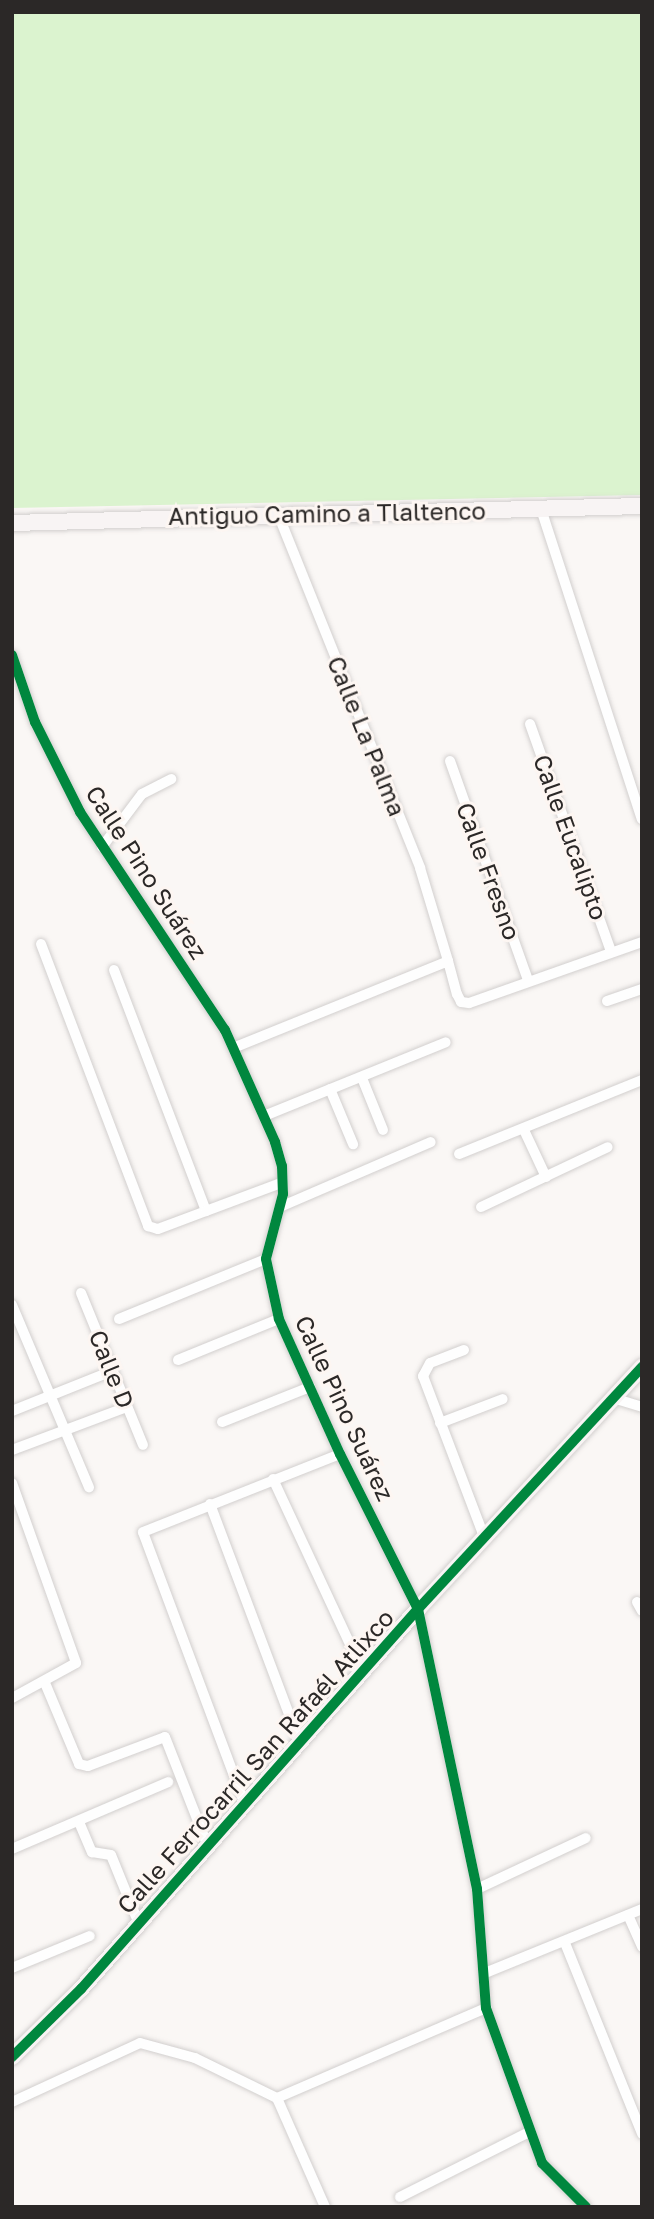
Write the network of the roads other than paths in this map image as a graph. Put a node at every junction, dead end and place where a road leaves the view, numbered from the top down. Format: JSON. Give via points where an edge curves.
{"nodes":[{"id":1,"x":642,"y":506,"type":"edge"},
{"id":2,"x":541,"y":509,"type":"junction"},
{"id":3,"x":278,"y":514,"type":"junction"},
{"id":4,"x":12,"y":523,"type":"edge"},
{"id":5,"x":12,"y":655,"type":"edge"},
{"id":6,"x":530,"y":724,"type":"dead end"},
{"id":7,"x":450,"y":761,"type":"dead end"},
{"id":8,"x":171,"y":779,"type":"dead end"},
{"id":9,"x":642,"y":819,"type":"edge"},
{"id":10,"x":102,"y":848,"type":"junction"},
{"id":11,"x":642,"y":942,"type":"edge"},
{"id":12,"x":41,"y":944,"type":"dead end"},
{"id":13,"x":611,"y":951,"type":"junction"},
{"id":14,"x":448,"y":961,"type":"junction"},
{"id":15,"x":114,"y":970,"type":"dead end"},
{"id":16,"x":528,"y":980,"type":"junction"},
{"id":17,"x":642,"y":989,"type":"edge"},
{"id":18,"x":607,"y":1001,"type":"dead end"},
{"id":19,"x":446,"y":1042,"type":"dead end"},
{"id":20,"x":233,"y":1048,"type":"junction"},
{"id":21,"x":362,"y":1078,"type":"junction"},
{"id":22,"x":642,"y":1080,"type":"edge"},
{"id":23,"x":330,"y":1089,"type":"junction"},
{"id":24,"x":264,"y":1116,"type":"junction"},
{"id":25,"x":383,"y":1130,"type":"dead end"},
{"id":26,"x":524,"y":1130,"type":"junction"},
{"id":27,"x":431,"y":1142,"type":"dead end"},
{"id":28,"x":353,"y":1144,"type":"dead end"},
{"id":29,"x":608,"y":1147,"type":"dead end"},
{"id":30,"x":459,"y":1154,"type":"dead end"},
{"id":31,"x":546,"y":1177,"type":"junction"},
{"id":32,"x":281,"y":1183,"type":"junction"},
{"id":33,"x":280,"y":1207,"type":"junction"},
{"id":34,"x":481,"y":1207,"type":"dead end"},
{"id":35,"x":206,"y":1211,"type":"junction"},
{"id":36,"x":266,"y":1259,"type":"junction"},
{"id":37,"x":81,"y":1293,"type":"dead end"},
{"id":38,"x":12,"y":1305,"type":"edge"},
{"id":39,"x":279,"y":1319,"type":"junction"},
{"id":40,"x":119,"y":1320,"type":"dead end"},
{"id":41,"x":464,"y":1350,"type":"dead end"},
{"id":42,"x":178,"y":1360,"type":"dead end"},
{"id":43,"x":642,"y":1367,"type":"edge"},
{"id":44,"x":113,"y":1371,"type":"junction"},
{"id":45,"x":310,"y":1387,"type":"junction"},
{"id":46,"x":613,"y":1398,"type":"junction"},
{"id":47,"x":48,"y":1399,"type":"junction"},
{"id":48,"x":503,"y":1399,"type":"dead end"},
{"id":49,"x":642,"y":1407,"type":"edge"},
{"id":50,"x":127,"y":1408,"type":"junction"},
{"id":51,"x":12,"y":1411,"type":"edge"},
{"id":52,"x":222,"y":1422,"type":"dead end"},
{"id":53,"x":440,"y":1423,"type":"junction"},
{"id":54,"x":65,"y":1432,"type":"junction"},
{"id":55,"x":143,"y":1445,"type":"dead end"},
{"id":56,"x":12,"y":1450,"type":"edge"},
{"id":57,"x":340,"y":1454,"type":"junction"},
{"id":58,"x":274,"y":1479,"type":"junction"},
{"id":59,"x":12,"y":1483,"type":"edge"},
{"id":60,"x":89,"y":1487,"type":"dead end"},
{"id":61,"x":210,"y":1504,"type":"junction"},
{"id":62,"x":484,"y":1537,"type":"junction"},
{"id":63,"x":418,"y":1609,"type":"junction"},
{"id":64,"x":363,"y":1672,"type":"junction"},
{"id":65,"x":45,"y":1683,"type":"junction"},
{"id":66,"x":12,"y":1698,"type":"edge"},
{"id":67,"x":300,"y":1743,"type":"junction"},
{"id":68,"x":168,"y":1782,"type":"dead end"},
{"id":69,"x":245,"y":1805,"type":"junction"},
{"id":70,"x":79,"y":1822,"type":"junction"},
{"id":71,"x":586,"y":1838,"type":"dead end"},
{"id":72,"x":208,"y":1847,"type":"junction"},
{"id":73,"x":12,"y":1849,"type":"edge"},
{"id":74,"x":477,"y":1889,"type":"junction"},
{"id":75,"x":642,"y":1909,"type":"edge"},
{"id":76,"x":628,"y":1915,"type":"junction"},
{"id":77,"x":139,"y":1924,"type":"junction"},
{"id":78,"x":90,"y":1936,"type":"dead end"},
{"id":79,"x":565,"y":1943,"type":"junction"},
{"id":80,"x":642,"y":1947,"type":"edge"},
{"id":81,"x":12,"y":1968,"type":"edge"},
{"id":82,"x":485,"y":1973,"type":"junction"},
{"id":83,"x":486,"y":2008,"type":"junction"},
{"id":84,"x":12,"y":2057,"type":"edge"},
{"id":85,"x":277,"y":2098,"type":"junction"},
{"id":86,"x":12,"y":2102,"type":"edge"},
{"id":87,"x":529,"y":2132,"type":"junction"},
{"id":88,"x":642,"y":2134,"type":"edge"},
{"id":89,"x":400,"y":2197,"type":"dead end"},
{"id":90,"x":584,"y":2206,"type":"edge"},
{"id":91,"x":325,"y":2207,"type":"edge"}],
"edges":[{"from":1,"to":2,"type":"street","name":"Antiguo Camino a Tlaltenco"},
{"from":2,"to":3,"type":"street","name":"Antiguo Camino a Tlaltenco"},
{"from":2,"to":9,"type":"street"},
{"from":3,"to":4,"type":"street","name":"Antiguo Camino a Tlaltenco"},
{"from":3,"to":14,"type":"street","name":"Calle La Palma","via":[[420,868]]},
{"from":5,"to":10,"type":"street","name":"Calle Pino Suárez","via":[[35,722]]},
{"from":6,"to":13,"type":"street","name":"Calle Eucalipto"},
{"from":7,"to":16,"type":"street","name":"Calle Fresno"},
{"from":8,"to":10,"type":"street","via":[[142,794]]},
{"from":10,"to":20,"type":"street","name":"Calle Pino Suárez"},
{"from":11,"to":13,"type":"street"},
{"from":12,"to":35,"type":"street","via":[[148,1226],[158,1229]]},
{"from":13,"to":16,"type":"street"},
{"from":14,"to":16,"type":"street","name":"Calle La Palma","via":[[461,1002]]},
{"from":14,"to":20,"type":"street"},
{"from":15,"to":35,"type":"street"},
{"from":17,"to":18,"type":"street"},
{"from":19,"to":21,"type":"street"},
{"from":20,"to":24,"type":"street","name":"Calle Pino Suárez"},
{"from":21,"to":23,"type":"street"},
{"from":21,"to":25,"type":"street"},
{"from":22,"to":26,"type":"street"},
{"from":23,"to":24,"type":"street"},
{"from":23,"to":28,"type":"street"},
{"from":24,"to":32,"type":"street","name":"Calle Pino Suárez","via":[[282,1166]]},
{"from":26,"to":30,"type":"street"},
{"from":26,"to":31,"type":"street"},
{"from":27,"to":33,"type":"street"},
{"from":29,"to":31,"type":"street"},
{"from":31,"to":34,"type":"street"},
{"from":32,"to":33,"type":"street","name":"Calle Pino Suárez"},
{"from":32,"to":35,"type":"street"},
{"from":33,"to":36,"type":"street","name":"Calle Pino Suárez"},
{"from":36,"to":39,"type":"street","name":"Calle Pino Suárez"},
{"from":36,"to":40,"type":"street"},
{"from":37,"to":44,"type":"street","name":"Calle D"},
{"from":38,"to":47,"type":"street"},
{"from":39,"to":42,"type":"street"},
{"from":39,"to":45,"type":"street","name":"Calle Pino Suárez"},
{"from":41,"to":53,"type":"street","via":[[425,1368],[423,1376]]},
{"from":43,"to":46,"type":"street","name":"Calle Ferrocarril San Rafaél Atlixco"},
{"from":44,"to":47,"type":"street"},
{"from":44,"to":50,"type":"street","name":"Calle D"},
{"from":45,"to":52,"type":"street"},
{"from":45,"to":57,"type":"street","name":"Calle Pino Suárez"},
{"from":46,"to":49,"type":"street"},
{"from":46,"to":62,"type":"street","name":"Calle Ferrocarril San Rafaél Atlixco"},
{"from":47,"to":51,"type":"street"},
{"from":47,"to":54,"type":"street"},
{"from":48,"to":53,"type":"street"},
{"from":50,"to":54,"type":"street"},
{"from":50,"to":55,"type":"street","name":"Calle D"},
{"from":53,"to":62,"type":"street"},
{"from":54,"to":56,"type":"street"},
{"from":54,"to":60,"type":"street"},
{"from":57,"to":58,"type":"street"},
{"from":57,"to":63,"type":"street","name":"Calle Pino Suárez"},
{"from":58,"to":61,"type":"street"},
{"from":58,"to":64,"type":"street"},
{"from":59,"to":65,"type":"street","via":[[76,1663]]},
{"from":61,"to":67,"type":"street"},
{"from":61,"to":69,"type":"street","via":[[143,1532]]},
{"from":62,"to":63,"type":"street","name":"Calle Ferrocarril San Rafaél Atlixco"},
{"from":63,"to":64,"type":"street","name":"Calle Ferrocarril San Rafaél Atlixco"},
{"from":63,"to":74,"type":"street","name":"Calle Pino Suárez"},
{"from":64,"to":67,"type":"street","name":"Calle Ferrocarril San Rafaél Atlixco"},
{"from":65,"to":66,"type":"street"},
{"from":65,"to":72,"type":"street","via":[[79,1763],[88,1766],[165,1737]]},
{"from":67,"to":69,"type":"street","name":"Calle Ferrocarril San Rafaél Atlixco"},
{"from":68,"to":70,"type":"street"},
{"from":69,"to":72,"type":"street","name":"Calle Ferrocarril San Rafaél Atlixco"},
{"from":70,"to":73,"type":"street"},
{"from":70,"to":77,"type":"street","via":[[92,1852],[111,1855]]},
{"from":71,"to":74,"type":"street"},
{"from":72,"to":77,"type":"street","name":"Calle Ferrocarril San Rafaél Atlixco"},
{"from":74,"to":82,"type":"street","name":"Calle Pino Suárez"},
{"from":75,"to":76,"type":"street"},
{"from":76,"to":79,"type":"street"},
{"from":76,"to":80,"type":"street"},
{"from":77,"to":84,"type":"street","name":"Calle Ferrocarril San Rafaél Atlixco"},
{"from":78,"to":81,"type":"street"},
{"from":79,"to":82,"type":"street"},
{"from":79,"to":88,"type":"street"},
{"from":82,"to":83,"type":"street","name":"Calle Pino Suárez"},
{"from":83,"to":85,"type":"street"},
{"from":83,"to":87,"type":"street","name":"Calle Pino Suárez"},
{"from":85,"to":86,"type":"street","via":[[195,2058],[140,2043]]},
{"from":85,"to":91,"type":"street"},
{"from":87,"to":89,"type":"street"},
{"from":87,"to":90,"type":"street","name":"Calle Pino Suárez","via":[[542,2163]]}]}
